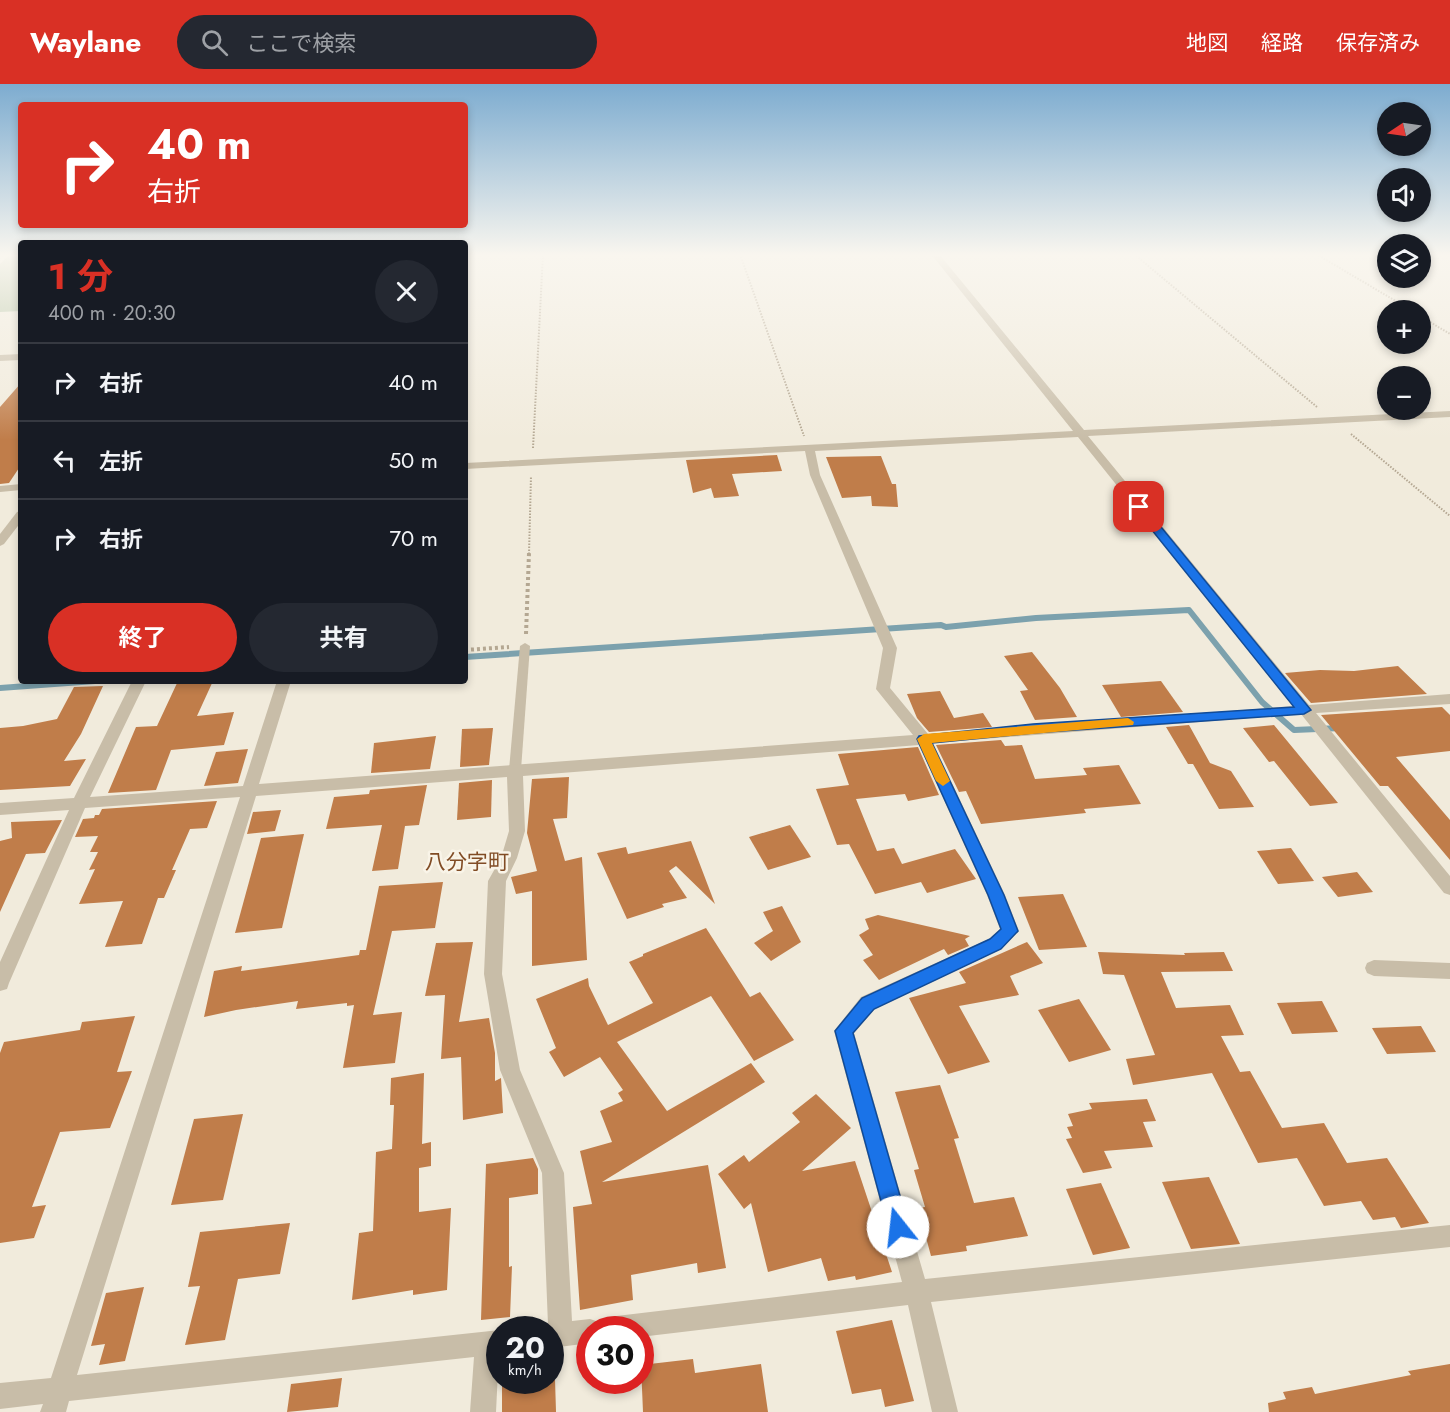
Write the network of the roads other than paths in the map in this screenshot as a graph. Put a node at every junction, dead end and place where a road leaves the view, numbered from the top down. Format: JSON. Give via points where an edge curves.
{"nodes":[{"id":1,"x":985,"y":316,"type":"edge"},
{"id":2,"x":18,"y":356,"type":"edge"},
{"id":3,"x":0,"y":358,"type":"edge"},
{"id":4,"x":1450,"y":414,"type":"edge"},
{"id":5,"x":1079,"y":433,"type":"junction"},
{"id":6,"x":809,"y":448,"type":"junction"},
{"id":7,"x":468,"y":466,"type":"edge"},
{"id":8,"x":18,"y":487,"type":"edge"},
{"id":9,"x":0,"y":489,"type":"edge"},
{"id":10,"x":18,"y":518,"type":"edge"},
{"id":11,"x":0,"y":542,"type":"edge"},
{"id":12,"x":525,"y":646,"type":"road end"},
{"id":13,"x":138,"y":684,"type":"edge"},
{"id":14,"x":283,"y":684,"type":"edge"},
{"id":15,"x":1450,"y":699,"type":"edge"},
{"id":16,"x":1304,"y":710,"type":"junction"},
{"id":17,"x":924,"y":739,"type":"junction"},
{"id":18,"x":515,"y":770,"type":"junction"},
{"id":19,"x":249,"y":790,"type":"junction"},
{"id":20,"x":80,"y":802,"type":"junction"},
{"id":21,"x":0,"y":809,"type":"edge"},
{"id":22,"x":1450,"y":888,"type":"edge"},
{"id":23,"x":1374,"y":968,"type":"dead end"},
{"id":24,"x":1450,"y":971,"type":"edge"},
{"id":25,"x":0,"y":983,"type":"edge"},
{"id":26,"x":1450,"y":1236,"type":"edge"},
{"id":27,"x":916,"y":1292,"type":"junction"},
{"id":28,"x":556,"y":1316,"type":"edge"},
{"id":29,"x":654,"y":1323,"type":"edge"},
{"id":30,"x":486,"y":1343,"type":"edge"},
{"id":31,"x":486,"y":1391,"type":"edge"},
{"id":32,"x":0,"y":1396,"type":"edge"},
{"id":33,"x":56,"y":1401,"type":"edge"},
{"id":34,"x":483,"y":1412,"type":"edge"},
{"id":35,"x":945,"y":1412,"type":"edge"}],
"edges":[{"from":1,"to":5,"type":"street"},
{"from":2,"to":3,"type":"street"},
{"from":4,"to":5,"type":"street"},
{"from":5,"to":6,"type":"street"},
{"from":5,"to":16,"type":"street"},
{"from":6,"to":7,"type":"street"},
{"from":6,"to":17,"type":"street","via":[[815,475],[890,648],[884,689]]},
{"from":8,"to":9,"type":"street"},
{"from":10,"to":11,"type":"street"},
{"from":12,"to":18,"type":"lane"},
{"from":13,"to":20,"type":"street"},
{"from":14,"to":19,"type":"street"},
{"from":15,"to":16,"type":"street"},
{"from":16,"to":17,"type":"street"},
{"from":16,"to":22,"type":"street"},
{"from":17,"to":18,"type":"street"},
{"from":17,"to":27,"type":"street","via":[[1010,931],[995,944],[868,1003],[844,1031]]},
{"from":18,"to":19,"type":"street"},
{"from":18,"to":28,"type":"street","via":[[517,831],[497,881],[493,974],[510,1070],[554,1173]]},
{"from":19,"to":20,"type":"street"},
{"from":19,"to":33,"type":"street"},
{"from":20,"to":21,"type":"street"},
{"from":20,"to":25,"type":"street"},
{"from":23,"to":24,"type":"street"},
{"from":26,"to":27,"type":"street"},
{"from":27,"to":29,"type":"street"},
{"from":27,"to":35,"type":"street"},
{"from":30,"to":33,"type":"street"},
{"from":31,"to":34,"type":"street"},
{"from":32,"to":33,"type":"street"}]}
